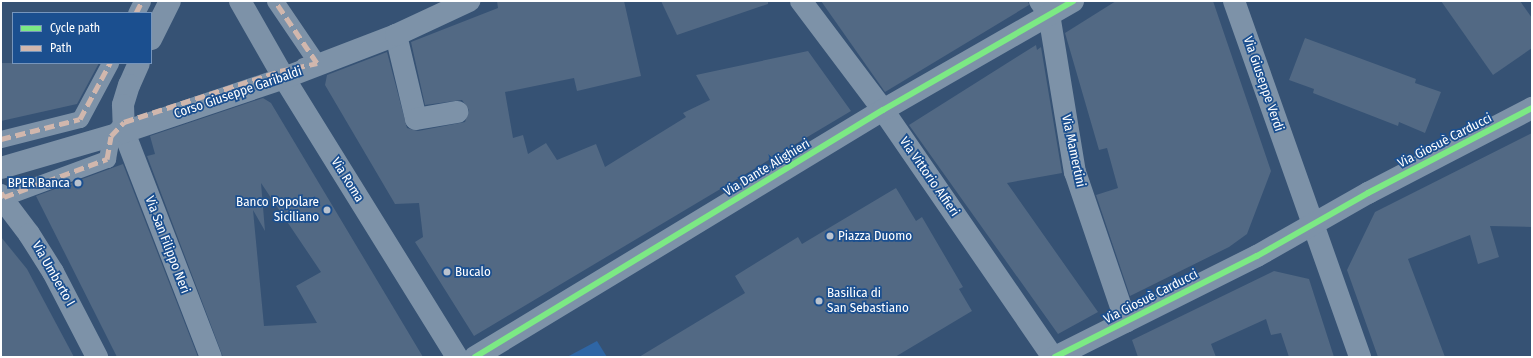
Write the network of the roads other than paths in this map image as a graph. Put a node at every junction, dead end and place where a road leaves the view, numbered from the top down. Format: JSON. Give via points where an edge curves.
{"nodes":[{"id":1,"x":142,"y":1,"type":"edge"},
{"id":2,"x":170,"y":1,"type":"edge"},
{"id":3,"x":240,"y":1,"type":"edge"},
{"id":4,"x":275,"y":1,"type":"edge"},
{"id":5,"x":469,"y":1,"type":"edge"},
{"id":6,"x":801,"y":1,"type":"edge"},
{"id":7,"x":1073,"y":1,"type":"edge"},
{"id":8,"x":1234,"y":1,"type":"edge"},
{"id":9,"x":1045,"y":8,"type":"edge"},
{"id":10,"x":136,"y":12,"type":"edge"},
{"id":11,"x":396,"y":35,"type":"junction"},
{"id":12,"x":152,"y":38,"type":"edge"},
{"id":13,"x":109,"y":64,"type":"edge"},
{"id":14,"x":139,"y":64,"type":"edge"},
{"id":15,"x":282,"y":74,"type":"junction"},
{"id":16,"x":1532,"y":108,"type":"edge"},
{"id":17,"x":883,"y":110,"type":"junction"},
{"id":18,"x":457,"y":112,"type":"dead end"},
{"id":19,"x":120,"y":130,"type":"junction"},
{"id":20,"x":1,"y":139,"type":"edge"},
{"id":21,"x":1,"y":168,"type":"edge"},
{"id":22,"x":1,"y":192,"type":"edge"},
{"id":23,"x":1,"y":197,"type":"edge"},
{"id":24,"x":1313,"y":224,"type":"junction"},
{"id":25,"x":1126,"y":322,"type":"junction"},
{"id":26,"x":97,"y":357,"type":"edge"},
{"id":27,"x":211,"y":357,"type":"edge"},
{"id":28,"x":457,"y":357,"type":"edge"},
{"id":29,"x":475,"y":357,"type":"edge"},
{"id":30,"x":1054,"y":357,"type":"edge"},
{"id":31,"x":1360,"y":357,"type":"edge"}],
"edges":[{"from":1,"to":10,"type":"street"},
{"from":2,"to":12,"type":"street"},
{"from":3,"to":15,"type":"street","name":"Via Roma"},
{"from":4,"to":15,"type":"street","via":[[317,63]]},
{"from":5,"to":11,"type":"street","name":"Corso Giuseppe Garibaldi"},
{"from":6,"to":17,"type":"street","name":"Via Vittorio Alfieri"},
{"from":7,"to":9,"type":"street","name":"Via Dante Alighieri"},
{"from":8,"to":24,"type":"street","name":"Via Giuseppe Verdi"},
{"from":9,"to":17,"type":"street","name":"Via Dante Alighieri"},
{"from":9,"to":25,"type":"street","name":"Via Mamertini","via":[[1075,172]]},
{"from":11,"to":15,"type":"street","name":"Corso Giuseppe Garibaldi"},
{"from":11,"to":18,"type":"street","via":[[416,119]]},
{"from":13,"to":20,"type":"street","via":[[80,119]]},
{"from":14,"to":19,"type":"street","via":[[125,98]]},
{"from":15,"to":19,"type":"street","name":"Corso Giuseppe Garibaldi"},
{"from":15,"to":28,"type":"street","name":"Via Roma"},
{"from":16,"to":24,"type":"street","name":"Via Giosuè Carducci"},
{"from":17,"to":29,"type":"street","name":"Via Dante Alighieri"},
{"from":17,"to":30,"type":"street","name":"Via Vittorio Alfieri"},
{"from":19,"to":21,"type":"street","name":"Corso Giuseppe Garibaldi"},
{"from":19,"to":22,"type":"street","via":[[107,159],[4,197]]},
{"from":19,"to":27,"type":"street","name":"Via San Filippo Neri"},
{"from":23,"to":26,"type":"street","name":"Via Umberto I","via":[[30,234],[53,272]]},
{"from":24,"to":25,"type":"street","name":"Via Giosuè Carducci","via":[[1257,256]]},
{"from":24,"to":31,"type":"street","name":"Via Giuseppe Verdi"},
{"from":25,"to":30,"type":"street","name":"Via Giosuè Carducci"}]}
